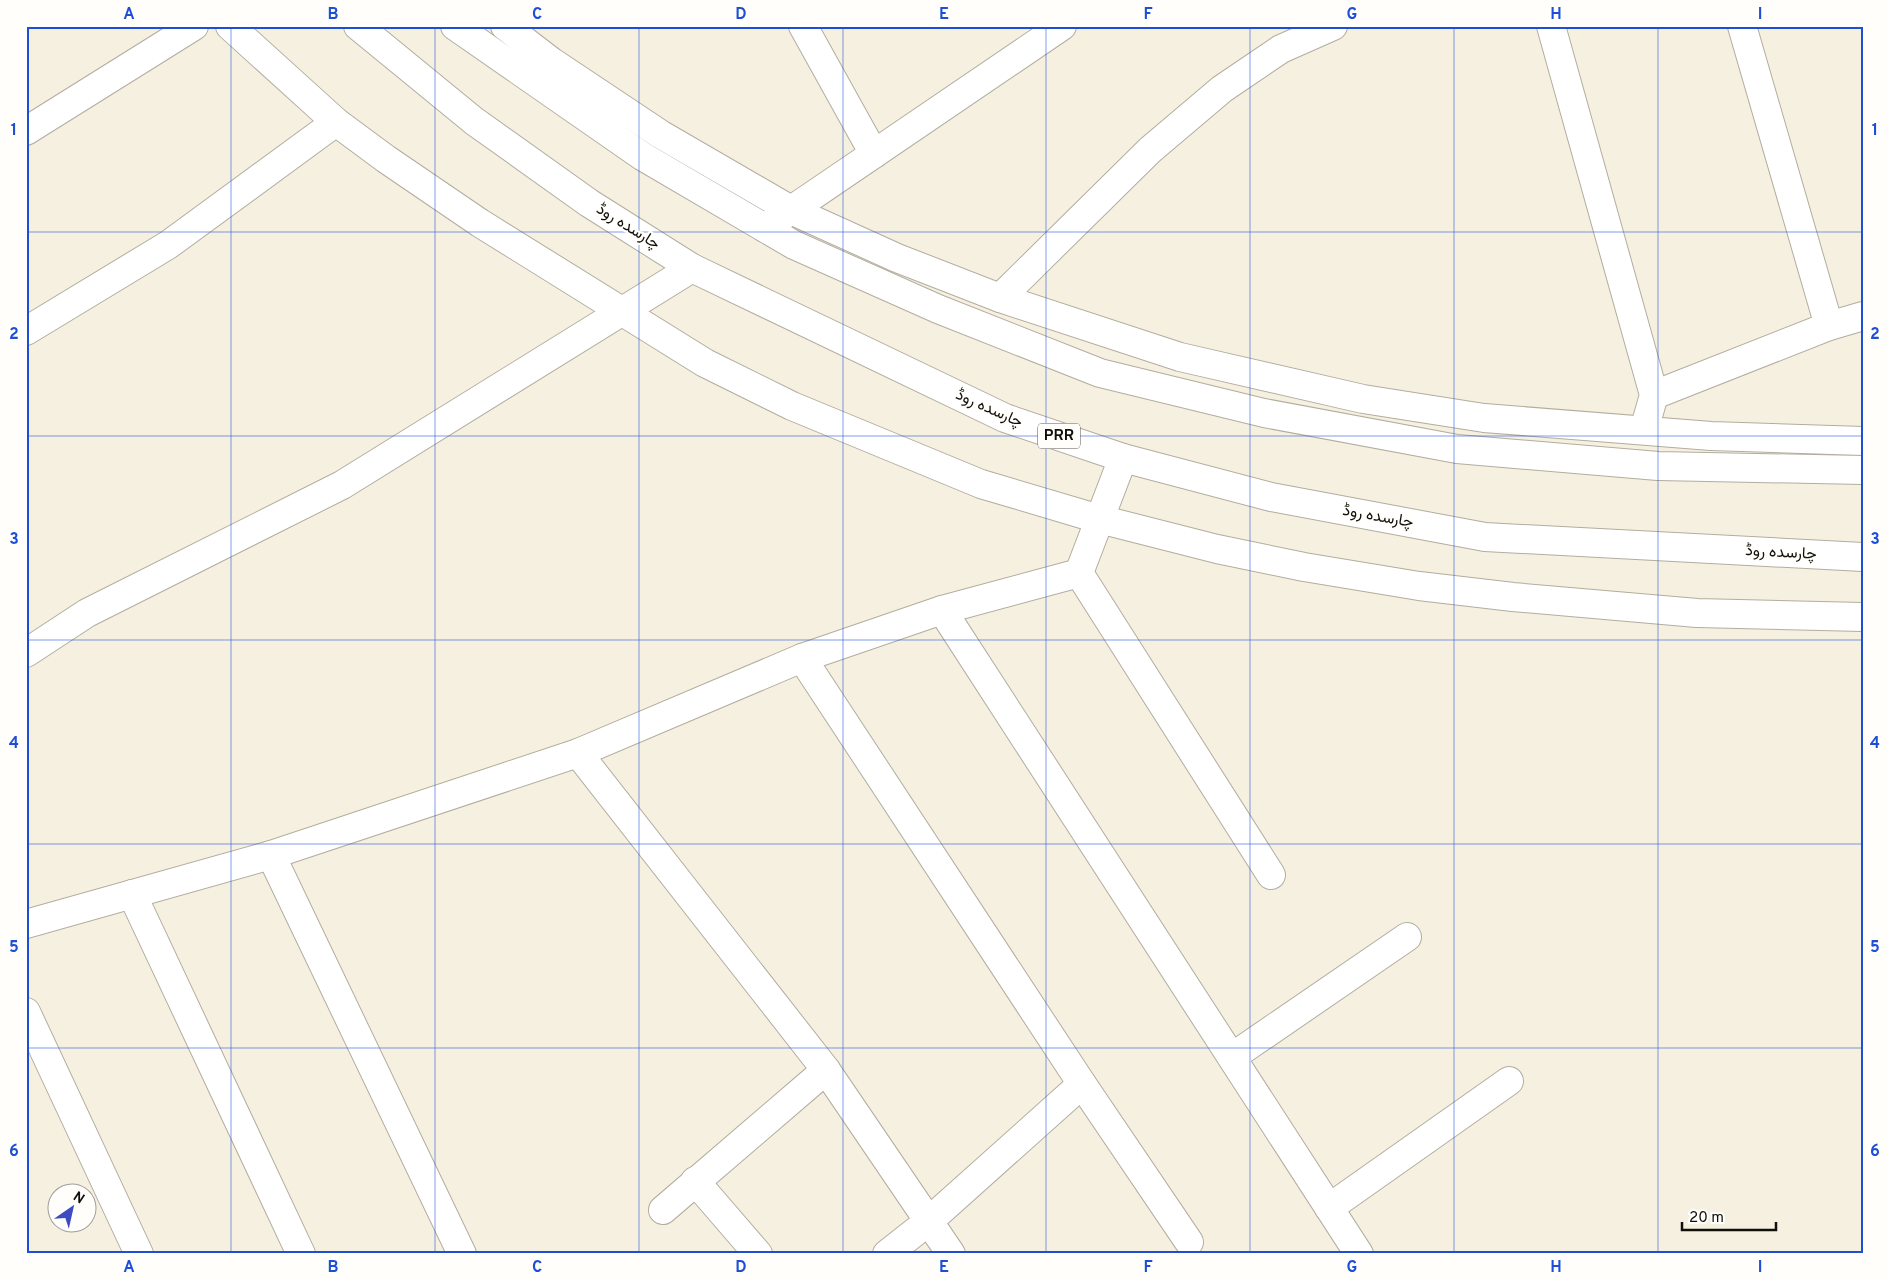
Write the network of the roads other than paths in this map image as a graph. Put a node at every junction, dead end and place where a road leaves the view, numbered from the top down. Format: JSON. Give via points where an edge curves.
{"nodes":[{"id":1,"x":194,"y":26,"type":"edge"},
{"id":2,"x":230,"y":26,"type":"edge"},
{"id":3,"x":358,"y":26,"type":"edge"},
{"id":4,"x":455,"y":26,"type":"edge"},
{"id":5,"x":505,"y":26,"type":"edge"},
{"id":6,"x":803,"y":26,"type":"edge"},
{"id":7,"x":1062,"y":26,"type":"edge"},
{"id":8,"x":1333,"y":26,"type":"edge"},
{"id":9,"x":1551,"y":26,"type":"edge"},
{"id":10,"x":1742,"y":26,"type":"edge"},
{"id":11,"x":336,"y":122,"type":"junction"},
{"id":12,"x":26,"y":130,"type":"edge"},
{"id":13,"x":874,"y":154,"type":"junction"},
{"id":14,"x":791,"y":210,"type":"junction"},
{"id":15,"x":765,"y":228,"type":"junction"},
{"id":16,"x":692,"y":268,"type":"junction"},
{"id":17,"x":1000,"y":298,"type":"junction"},
{"id":18,"x":623,"y":311,"type":"junction"},
{"id":19,"x":1863,"y":316,"type":"edge"},
{"id":20,"x":1829,"y":326,"type":"junction"},
{"id":21,"x":26,"y":331,"type":"edge"},
{"id":22,"x":1654,"y":395,"type":"junction"},
{"id":23,"x":1644,"y":430,"type":"junction"},
{"id":24,"x":1863,"y":441,"type":"edge"},
{"id":25,"x":1123,"y":458,"type":"junction"},
{"id":26,"x":1863,"y":470,"type":"edge"},
{"id":27,"x":1099,"y":519,"type":"junction"},
{"id":28,"x":1863,"y":557,"type":"edge"},
{"id":29,"x":1078,"y":573,"type":"junction"},
{"id":30,"x":942,"y":610,"type":"junction"},
{"id":31,"x":1863,"y":617,"type":"edge"},
{"id":32,"x":27,"y":651,"type":"edge"},
{"id":33,"x":802,"y":658,"type":"junction"},
{"id":34,"x":578,"y":753,"type":"junction"},
{"id":35,"x":271,"y":854,"type":"junction"},
{"id":36,"x":1270,"y":875,"type":"dead end"},
{"id":37,"x":132,"y":894,"type":"junction"},
{"id":38,"x":26,"y":924,"type":"edge"},
{"id":39,"x":1407,"y":937,"type":"dead end"},
{"id":40,"x":26,"y":1012,"type":"edge"},
{"id":41,"x":1232,"y":1057,"type":"junction"},
{"id":42,"x":826,"y":1070,"type":"junction"},
{"id":43,"x":1509,"y":1081,"type":"dead end"},
{"id":44,"x":1082,"y":1084,"type":"junction"},
{"id":45,"x":695,"y":1181,"type":"junction"},
{"id":46,"x":1329,"y":1208,"type":"junction"},
{"id":47,"x":663,"y":1210,"type":"dead end"},
{"id":48,"x":929,"y":1221,"type":"junction"},
{"id":49,"x":1189,"y":1242,"type":"dead end"},
{"id":50,"x":139,"y":1254,"type":"edge"},
{"id":51,"x":301,"y":1254,"type":"edge"},
{"id":52,"x":462,"y":1254,"type":"edge"},
{"id":53,"x":758,"y":1254,"type":"edge"},
{"id":54,"x":887,"y":1254,"type":"edge"},
{"id":55,"x":951,"y":1254,"type":"edge"},
{"id":56,"x":1359,"y":1254,"type":"edge"}],
"edges":[{"from":1,"to":12,"type":"main road"},
{"from":2,"to":11,"type":"main road"},
{"from":3,"to":16,"type":"main road","name":"چارسدہ روڈ","number":"PRR","via":[[474,121],[589,203]]},
{"from":4,"to":15,"type":"main road","via":[[642,156]]},
{"from":5,"to":14,"type":"main road","via":[[552,62],[660,134]]},
{"from":6,"to":13,"type":"main road"},
{"from":7,"to":13,"type":"main road"},
{"from":8,"to":17,"type":"main road","via":[[1281,49],[1222,89],[1150,150]]},
{"from":9,"to":22,"type":"main road"},
{"from":10,"to":20,"type":"main road"},
{"from":11,"to":18,"type":"main road","via":[[480,223]]},
{"from":11,"to":21,"type":"main road","via":[[168,245]]},
{"from":13,"to":14,"type":"main road"},
{"from":14,"to":15,"type":"main road"},
{"from":14,"to":17,"type":"main road","via":[[897,258]]},
{"from":15,"to":26,"type":"main road","via":[[794,245],[938,309],[1100,373],[1264,413],[1457,449],[1658,466]]},
{"from":16,"to":18,"type":"main road"},
{"from":16,"to":25,"type":"main road","name":"چارسدہ روڈ","number":"PRR","via":[[1005,418]]},
{"from":17,"to":23,"type":"main road","via":[[1180,357],[1364,398],[1484,418]]},
{"from":18,"to":27,"type":"main road","via":[[705,363],[792,406],[981,484]]},
{"from":18,"to":32,"type":"main road","via":[[342,485],[87,614]]},
{"from":19,"to":20,"type":"main road"},
{"from":20,"to":22,"type":"main road"},
{"from":22,"to":23,"type":"main road"},
{"from":23,"to":24,"type":"main road","via":[[1710,436]]},
{"from":25,"to":27,"type":"main road"},
{"from":25,"to":28,"type":"main road","name":"چارسدہ روڈ","number":"PRR","via":[[1271,497],[1484,536]]},
{"from":27,"to":29,"type":"main road"},
{"from":27,"to":31,"type":"main road","via":[[1255,557],[1419,586],[1697,613]]},
{"from":29,"to":30,"type":"main road"},
{"from":29,"to":36,"type":"main road"},
{"from":30,"to":33,"type":"main road"},
{"from":30,"to":41,"type":"main road"},
{"from":33,"to":34,"type":"main road"},
{"from":33,"to":44,"type":"main road"},
{"from":34,"to":35,"type":"main road"},
{"from":34,"to":42,"type":"main road"},
{"from":35,"to":37,"type":"main road"},
{"from":35,"to":52,"type":"main road"},
{"from":37,"to":38,"type":"main road"},
{"from":37,"to":51,"type":"main road"},
{"from":39,"to":41,"type":"main road"},
{"from":40,"to":50,"type":"main road"},
{"from":41,"to":46,"type":"main road"},
{"from":42,"to":45,"type":"main road"},
{"from":42,"to":48,"type":"main road"},
{"from":43,"to":46,"type":"main road"},
{"from":44,"to":48,"type":"main road"},
{"from":44,"to":49,"type":"main road"},
{"from":45,"to":47,"type":"main road"},
{"from":45,"to":53,"type":"main road"},
{"from":46,"to":56,"type":"main road"},
{"from":48,"to":54,"type":"main road"},
{"from":48,"to":55,"type":"main road"}]}
